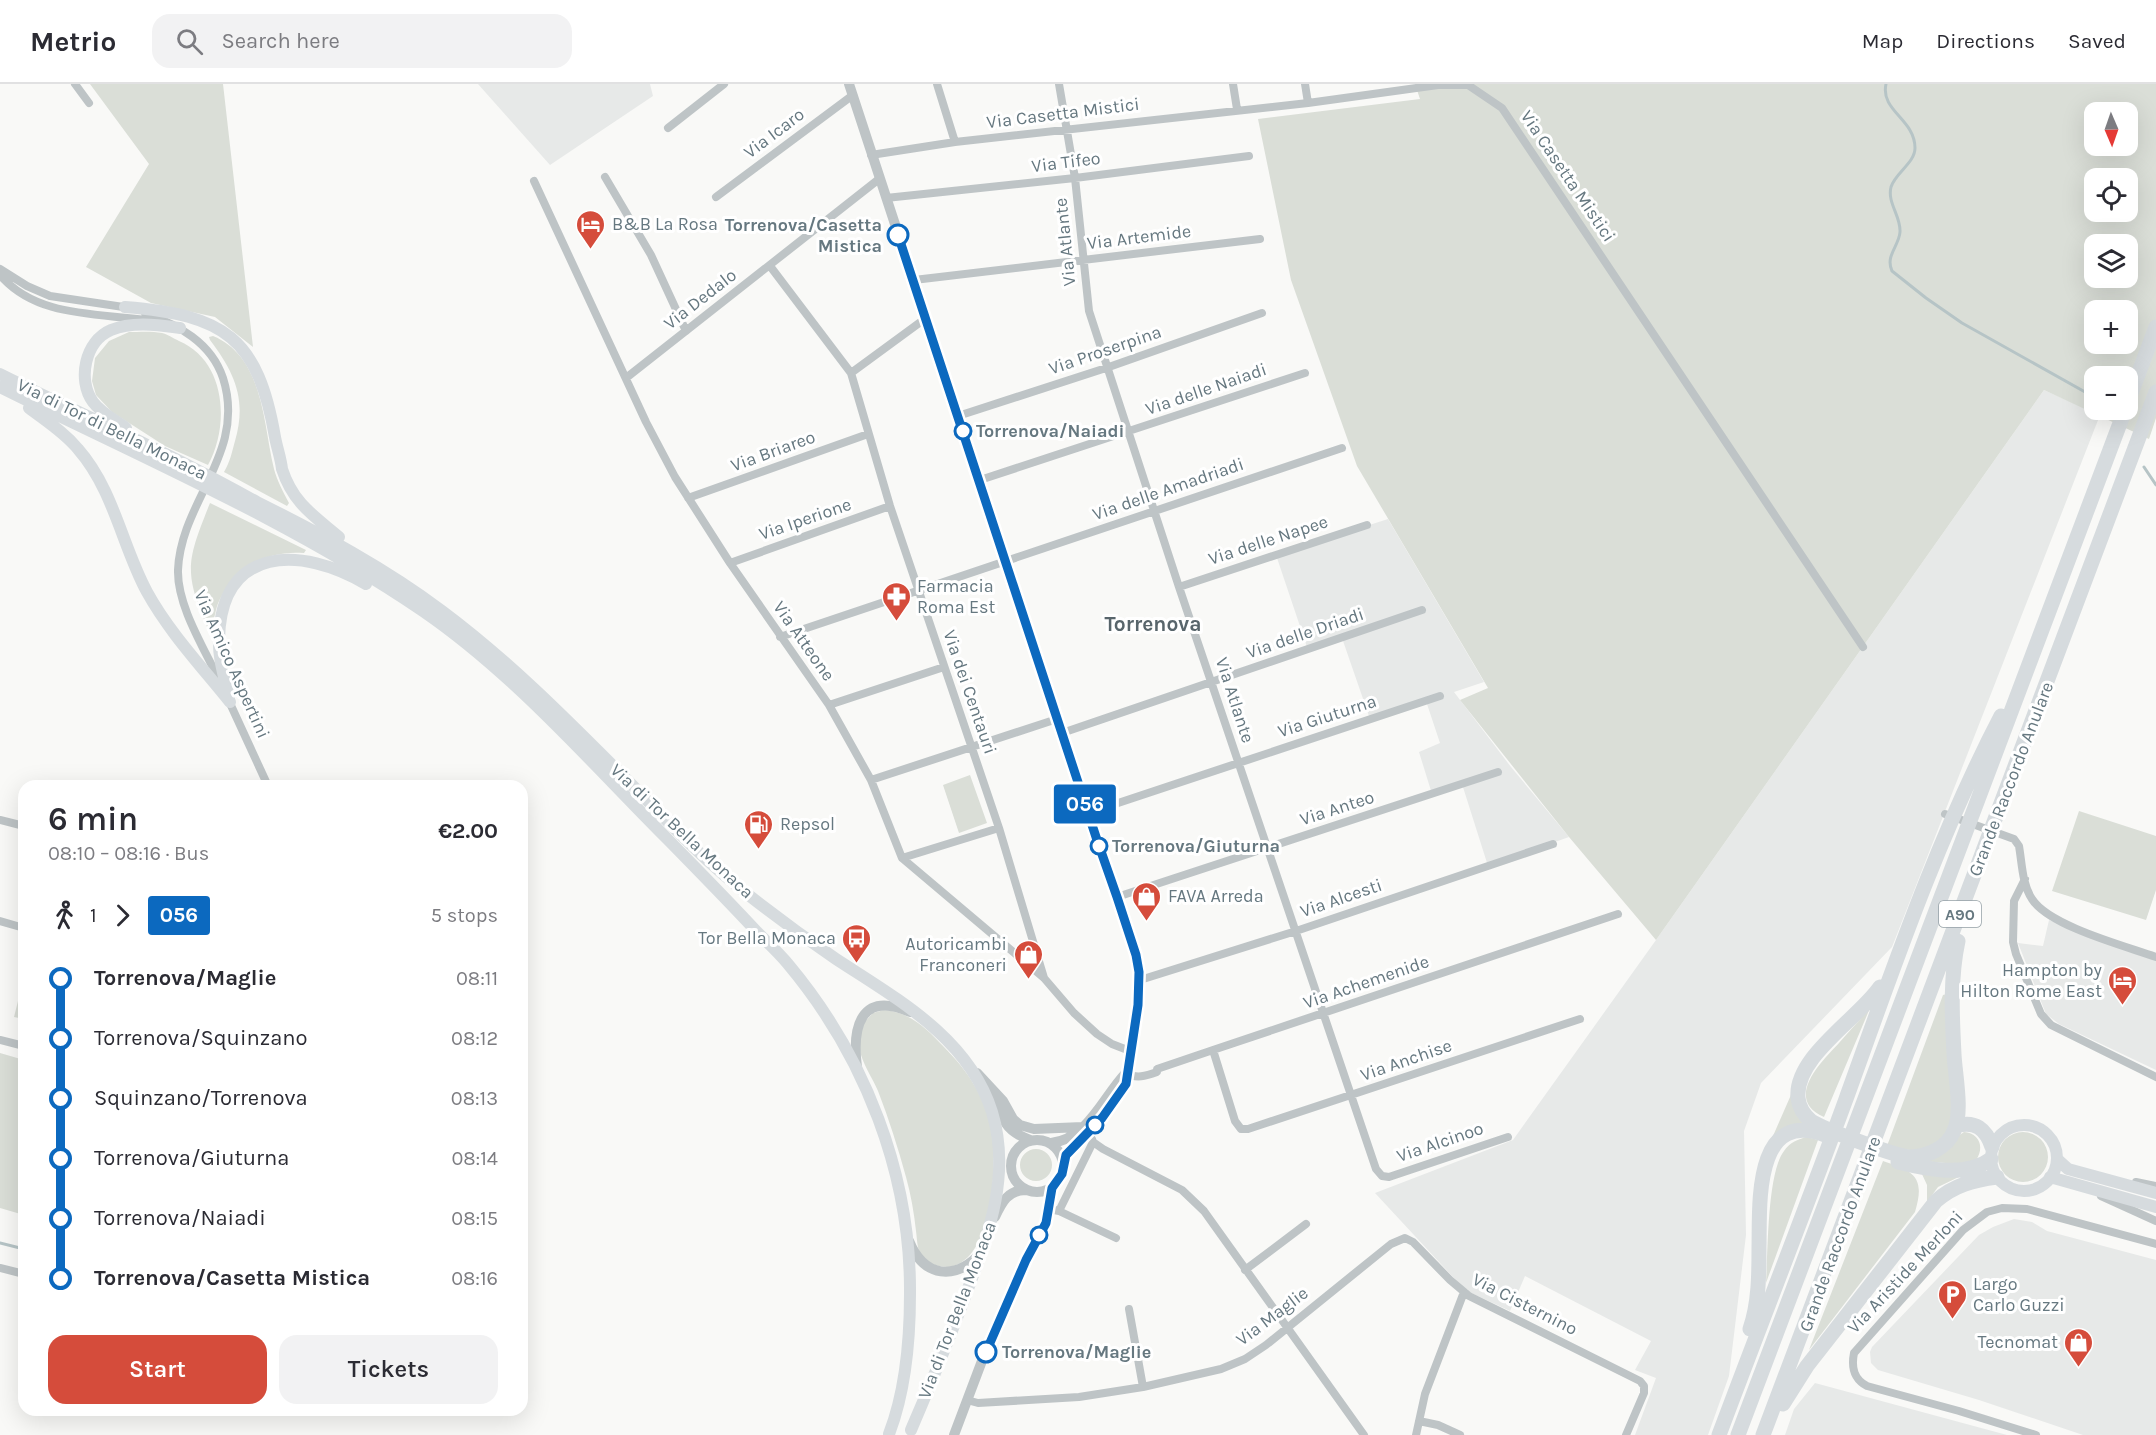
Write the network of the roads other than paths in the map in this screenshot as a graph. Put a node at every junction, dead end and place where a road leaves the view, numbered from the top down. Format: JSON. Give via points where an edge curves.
{"nodes":[{"id":1,"x":75,"y":84,"type":"edge"},
{"id":2,"x":724,"y":84,"type":"edge"},
{"id":3,"x":937,"y":84,"type":"edge"},
{"id":4,"x":1059,"y":84,"type":"edge"},
{"id":5,"x":1233,"y":84,"type":"edge"},
{"id":6,"x":1305,"y":84,"type":"edge"},
{"id":7,"x":1407,"y":87,"type":"edge"},
{"id":8,"x":851,"y":89,"type":"edge"},
{"id":9,"x":89,"y":103,"type":"dead end"},
{"id":10,"x":1308,"y":103,"type":"junction"},
{"id":11,"x":1237,"y":109,"type":"junction"},
{"id":12,"x":668,"y":128,"type":"dead end"},
{"id":13,"x":1068,"y":130,"type":"junction"},
{"id":14,"x":955,"y":142,"type":"junction"},
{"id":15,"x":871,"y":155,"type":"junction"},
{"id":16,"x":1249,"y":156,"type":"dead end"},
{"id":17,"x":605,"y":177,"type":"dead end"},
{"id":18,"x":1075,"y":178,"type":"junction"},
{"id":19,"x":879,"y":179,"type":"junction"},
{"id":20,"x":534,"y":181,"type":"dead end"},
{"id":21,"x":716,"y":197,"type":"dead end"},
{"id":22,"x":886,"y":198,"type":"junction"},
{"id":23,"x":1260,"y":239,"type":"dead end"},
{"id":24,"x":1083,"y":260,"type":"junction"},
{"id":25,"x":770,"y":266,"type":"junction"},
{"id":26,"x":0,"y":269,"type":"edge"},
{"id":27,"x":0,"y":275,"type":"edge"},
{"id":28,"x":914,"y":280,"type":"junction"},
{"id":29,"x":125,"y":307,"type":"junction"},
{"id":30,"x":1262,"y":313,"type":"dead end"},
{"id":31,"x":926,"y":318,"type":"junction"},
{"id":32,"x":2156,"y":327,"type":"edge"},
{"id":33,"x":180,"y":328,"type":"junction"},
{"id":34,"x":686,"y":331,"type":"junction"},
{"id":35,"x":1106,"y":368,"type":"junction"},
{"id":36,"x":851,"y":373,"type":"junction"},
{"id":37,"x":1305,"y":373,"type":"dead end"},
{"id":38,"x":0,"y":374,"type":"edge"},
{"id":39,"x":2138,"y":375,"type":"edge"},
{"id":40,"x":626,"y":378,"type":"junction"},
{"id":41,"x":0,"y":388,"type":"edge"},
{"id":42,"x":2156,"y":392,"type":"edge"},
{"id":43,"x":958,"y":416,"type":"junction"},
{"id":44,"x":2121,"y":420,"type":"edge"},
{"id":45,"x":1129,"y":432,"type":"junction"},
{"id":46,"x":868,"y":434,"type":"junction"},
{"id":47,"x":148,"y":445,"type":"junction"},
{"id":48,"x":1342,"y":448,"type":"dead end"},
{"id":49,"x":175,"y":465,"type":"junction"},
{"id":50,"x":980,"y":480,"type":"junction"},
{"id":51,"x":220,"y":489,"type":"junction"},
{"id":52,"x":688,"y":498,"type":"junction"},
{"id":53,"x":890,"y":506,"type":"junction"},
{"id":54,"x":1154,"y":511,"type":"junction"},
{"id":55,"x":1367,"y":525,"type":"dead end"},
{"id":56,"x":354,"y":553,"type":"junction"},
{"id":57,"x":1006,"y":561,"type":"junction"},
{"id":58,"x":730,"y":563,"type":"junction"},
{"id":59,"x":1179,"y":587,"type":"junction"},
{"id":60,"x":919,"y":591,"type":"junction"},
{"id":61,"x":416,"y":606,"type":"junction"},
{"id":62,"x":1422,"y":610,"type":"dead end"},
{"id":63,"x":780,"y":637,"type":"junction"},
{"id":64,"x":1863,"y":647,"type":"dead end"},
{"id":65,"x":2031,"y":660,"type":"junction"},
{"id":66,"x":944,"y":667,"type":"junction"},
{"id":67,"x":1212,"y":683,"type":"junction"},
{"id":68,"x":1440,"y":696,"type":"dead end"},
{"id":69,"x":230,"y":702,"type":"junction"},
{"id":70,"x":829,"y":705,"type":"junction"},
{"id":71,"x":1057,"y":719,"type":"junction"},
{"id":72,"x":1062,"y":733,"type":"junction"},
{"id":73,"x":971,"y":747,"type":"junction"},
{"id":74,"x":1238,"y":763,"type":"junction"},
{"id":75,"x":1498,"y":772,"type":"dead end"},
{"id":76,"x":265,"y":780,"type":"edge"},
{"id":77,"x":872,"y":780,"type":"junction"},
{"id":78,"x":1088,"y":813,"type":"junction"},
{"id":79,"x":1945,"y":814,"type":"dead end"},
{"id":80,"x":0,"y":820,"type":"edge"},
{"id":81,"x":18,"y":824,"type":"edge"},
{"id":82,"x":999,"y":828,"type":"junction"},
{"id":83,"x":1553,"y":844,"type":"dead end"},
{"id":84,"x":1267,"y":848,"type":"junction"},
{"id":85,"x":902,"y":858,"type":"junction"},
{"id":86,"x":2025,"y":879,"type":"junction"},
{"id":87,"x":1971,"y":885,"type":"junction"},
{"id":88,"x":1117,"y":897,"type":"junction"},
{"id":89,"x":1618,"y":914,"type":"dead end"},
{"id":90,"x":0,"y":921,"type":"edge"},
{"id":91,"x":18,"y":926,"type":"edge"},
{"id":92,"x":1296,"y":931,"type":"junction"},
{"id":93,"x":2156,"y":957,"type":"edge"},
{"id":94,"x":1893,"y":963,"type":"junction"},
{"id":95,"x":1044,"y":978,"type":"junction"},
{"id":96,"x":1140,"y":980,"type":"junction"},
{"id":97,"x":1323,"y":1014,"type":"junction"},
{"id":98,"x":919,"y":1016,"type":"junction"},
{"id":99,"x":1580,"y":1019,"type":"dead end"},
{"id":100,"x":0,"y":1040,"type":"edge"},
{"id":101,"x":18,"y":1044,"type":"edge"},
{"id":102,"x":1213,"y":1050,"type":"junction"},
{"id":103,"x":1130,"y":1051,"type":"junction"},
{"id":104,"x":969,"y":1064,"type":"junction"},
{"id":105,"x":857,"y":1068,"type":"junction"},
{"id":106,"x":1126,"y":1073,"type":"junction"},
{"id":107,"x":2156,"y":1077,"type":"edge"},
{"id":108,"x":997,"y":1094,"type":"junction"},
{"id":109,"x":1352,"y":1096,"type":"junction"},
{"id":110,"x":1956,"y":1126,"type":"junction"},
{"id":111,"x":1086,"y":1128,"type":"junction"},
{"id":112,"x":1821,"y":1130,"type":"junction"},
{"id":113,"x":1508,"y":1137,"type":"dead end"},
{"id":114,"x":1030,"y":1140,"type":"junction"},
{"id":115,"x":1093,"y":1142,"type":"junction"},
{"id":116,"x":1051,"y":1143,"type":"junction"},
{"id":117,"x":1074,"y":1144,"type":"junction"},
{"id":118,"x":1991,"y":1153,"type":"junction"},
{"id":119,"x":1085,"y":1156,"type":"junction"},
{"id":120,"x":1892,"y":1157,"type":"junction"},
{"id":121,"x":2057,"y":1160,"type":"junction"},
{"id":122,"x":1064,"y":1162,"type":"junction"},
{"id":123,"x":1382,"y":1176,"type":"joint"},
{"id":124,"x":1997,"y":1177,"type":"junction"},
{"id":125,"x":2050,"y":1177,"type":"junction"},
{"id":126,"x":2083,"y":1180,"type":"junction"},
{"id":127,"x":2156,"y":1186,"type":"edge"},
{"id":128,"x":1052,"y":1187,"type":"junction"},
{"id":129,"x":1029,"y":1191,"type":"junction"},
{"id":130,"x":2156,"y":1194,"type":"edge"},
{"id":131,"x":2156,"y":1207,"type":"edge"},
{"id":132,"x":1054,"y":1210,"type":"junction"},
{"id":133,"x":2156,"y":1221,"type":"edge"},
{"id":134,"x":1306,"y":1224,"type":"dead end"},
{"id":135,"x":991,"y":1225,"type":"junction"},
{"id":136,"x":908,"y":1238,"type":"junction"},
{"id":137,"x":1116,"y":1238,"type":"dead end"},
{"id":138,"x":1403,"y":1240,"type":"joint"},
{"id":139,"x":2156,"y":1244,"type":"edge"},
{"id":140,"x":982,"y":1253,"type":"junction"},
{"id":141,"x":0,"y":1268,"type":"edge"},
{"id":142,"x":1245,"y":1270,"type":"junction"},
{"id":143,"x":18,"y":1272,"type":"edge"},
{"id":144,"x":1464,"y":1292,"type":"junction"},
{"id":145,"x":1129,"y":1309,"type":"dead end"},
{"id":146,"x":1286,"y":1328,"type":"junction"},
{"id":147,"x":1143,"y":1387,"type":"junction"},
{"id":148,"x":967,"y":1400,"type":"junction"},
{"id":149,"x":1732,"y":1400,"type":"junction"},
{"id":150,"x":1419,"y":1421,"type":"junction"},
{"id":151,"x":911,"y":1430,"type":"dead end"},
{"id":152,"x":889,"y":1434,"type":"edge"},
{"id":153,"x":954,"y":1435,"type":"edge"},
{"id":154,"x":1364,"y":1435,"type":"edge"},
{"id":155,"x":1416,"y":1435,"type":"edge"},
{"id":156,"x":1460,"y":1435,"type":"edge"},
{"id":157,"x":1626,"y":1435,"type":"edge"},
{"id":158,"x":1719,"y":1435,"type":"edge"},
{"id":159,"x":1738,"y":1435,"type":"edge"},
{"id":160,"x":1763,"y":1435,"type":"edge"},
{"id":161,"x":2036,"y":1435,"type":"edge"}],
"edges":[{"from":1,"to":9,"type":"street"},
{"from":2,"to":12,"type":"street"},
{"from":3,"to":14,"type":"street"},
{"from":4,"to":13,"type":"street","name":"Via Atlante"},
{"from":5,"to":11,"type":"street"},
{"from":6,"to":10,"type":"street"},
{"from":7,"to":10,"type":"street","name":"Via Casetta Mistici"},
{"from":7,"to":64,"type":"street","name":"Via Casetta Mistici","via":[[1468,85],[1502,108]]},
{"from":8,"to":15,"type":"street"},
{"from":8,"to":21,"type":"street","name":"Via Icaro"},
{"from":10,"to":11,"type":"street","name":"Via Casetta Mistici"},
{"from":11,"to":13,"type":"street","name":"Via Casetta Mistici"},
{"from":13,"to":14,"type":"street","name":"Via Casetta Mistici"},
{"from":13,"to":18,"type":"street","name":"Via Atlante"},
{"from":14,"to":15,"type":"street","name":"Via Casetta Mistici"},
{"from":15,"to":19,"type":"street"},
{"from":16,"to":18,"type":"street","name":"Via Tifeo"},
{"from":17,"to":34,"type":"street","via":[[651,255]]},
{"from":18,"to":22,"type":"street","name":"Via Tifeo"},
{"from":18,"to":24,"type":"street","name":"Via Atlante"},
{"from":19,"to":22,"type":"street"},
{"from":19,"to":25,"type":"street","name":"Via Dedalo"},
{"from":20,"to":40,"type":"street","name":"Via Atteone"},
{"from":22,"to":28,"type":"street"},
{"from":23,"to":24,"type":"street","name":"Via Artemide"},
{"from":24,"to":28,"type":"street","name":"Via Artemide"},
{"from":24,"to":35,"type":"street","name":"Via Atlante","via":[[1089,311]]},
{"from":25,"to":34,"type":"street","name":"Via Dedalo"},
{"from":25,"to":36,"type":"street","name":"Via dei Centauri"},
{"from":26,"to":29,"type":"street","name":"Via Amico Aspertini","via":[[50,296]]},
{"from":27,"to":33,"type":"street","name":"Via Amico Aspertini","via":[[18,292],[48,306]]},
{"from":28,"to":31,"type":"street"},
{"from":29,"to":33,"type":"street","name":"Via Amico Aspertini"},
{"from":29,"to":56,"type":"main road","via":[[165,311],[197,320],[239,344],[265,388],[282,469],[292,493],[308,513]]},
{"from":30,"to":35,"type":"street","name":"Via Proserpina"},
{"from":31,"to":36,"type":"street"},
{"from":31,"to":43,"type":"street"},
{"from":32,"to":39,"type":"highway"},
{"from":33,"to":47,"type":"main road","via":[[143,324],[111,330],[95,342],[86,362],[86,383],[93,402]]},
{"from":33,"to":69,"type":"street","name":"Via Amico Aspertini","via":[[215,360],[228,402],[224,443],[183,542],[178,573],[186,610]]},
{"from":34,"to":40,"type":"street","name":"Via Dedalo"},
{"from":35,"to":43,"type":"street","name":"Via Proserpina"},
{"from":35,"to":45,"type":"street","name":"Via Atlante"},
{"from":36,"to":46,"type":"street","name":"Via dei Centauri"},
{"from":37,"to":45,"type":"street","name":"Via delle Naiadi"},
{"from":38,"to":47,"type":"main road","name":"Via di Tor di Bella Monaca"},
{"from":40,"to":52,"type":"street","name":"Via Atteone"},
{"from":41,"to":49,"type":"main road"},
{"from":41,"to":69,"type":"main road","via":[[60,431],[82,453],[107,495],[153,602]]},
{"from":42,"to":87,"type":"highway","name":"Grande Raccordo Anulare","number":"A90"},
{"from":43,"to":50,"type":"street"},
{"from":44,"to":65,"type":"highway","name":"Grande Raccordo Anulare","number":"A90"},
{"from":45,"to":50,"type":"street","name":"Via delle Naiadi"},
{"from":45,"to":54,"type":"street","name":"Via Atlante"},
{"from":46,"to":52,"type":"street","name":"Via Briareo"},
{"from":46,"to":53,"type":"street","name":"Via dei Centauri"},
{"from":47,"to":49,"type":"main road","name":"Via di Tor di Bella Monaca"},
{"from":48,"to":54,"type":"street","name":"Via delle Amadriadi"},
{"from":49,"to":51,"type":"main road","name":"Via di Tor di Bella Monaca"},
{"from":50,"to":57,"type":"street"},
{"from":51,"to":56,"type":"main road","name":"Via di Tor Bella Monaca","via":[[311,529]]},
{"from":51,"to":61,"type":"main road","name":"Via di Tor Bella Monaca"},
{"from":52,"to":58,"type":"street","name":"Via Atteone"},
{"from":53,"to":58,"type":"street","name":"Via Iperione"},
{"from":53,"to":60,"type":"street","name":"Via dei Centauri"},
{"from":54,"to":57,"type":"street","name":"Via delle Amadriadi"},
{"from":54,"to":59,"type":"street","name":"Via Atlante"},
{"from":55,"to":59,"type":"street","name":"Via delle Napee"},
{"from":56,"to":98,"type":"main road","name":"Via di Tor Bella Monaca","via":[[440,609],[496,654],[732,882]]},
{"from":57,"to":60,"type":"street","name":"Via delle Amadriadi"},
{"from":57,"to":71,"type":"street"},
{"from":58,"to":63,"type":"street","name":"Via Atteone"},
{"from":59,"to":67,"type":"street","name":"Via Atlante"},
{"from":60,"to":63,"type":"street","name":"Via delle Amadriadi"},
{"from":60,"to":66,"type":"street","name":"Via dei Centauri"},
{"from":61,"to":69,"type":"main road","via":[[322,564],[287,558],[258,565],[232,589],[221,619],[220,653]]},
{"from":61,"to":105,"type":"main road","name":"Via di Tor Bella Monaca","via":[[480,655],[543,713],[777,951],[825,1012]]},
{"from":62,"to":67,"type":"street","name":"Via delle Driadi"},
{"from":63,"to":70,"type":"street","name":"Via Atteone"},
{"from":65,"to":94,"type":"highway","via":[[1968,780]]},
{"from":65,"to":159,"type":"highway","name":"Grande Raccordo Anulare","number":"A90"},
{"from":66,"to":70,"type":"street"},
{"from":66,"to":73,"type":"street","name":"Via dei Centauri"},
{"from":67,"to":72,"type":"street","name":"Via delle Driadi"},
{"from":67,"to":74,"type":"street","name":"Via Atlante"},
{"from":68,"to":74,"type":"street","name":"Via Giuturna"},
{"from":69,"to":76,"type":"street","name":"Via Amico Aspertini"},
{"from":70,"to":77,"type":"street","name":"Via Atteone"},
{"from":71,"to":72,"type":"street"},
{"from":71,"to":73,"type":"street"},
{"from":72,"to":78,"type":"street"},
{"from":73,"to":77,"type":"street"},
{"from":73,"to":82,"type":"street","name":"Via dei Centauri"},
{"from":74,"to":78,"type":"street","name":"Via Giuturna"},
{"from":74,"to":84,"type":"street","name":"Via Atlante"},
{"from":75,"to":84,"type":"street","name":"Via Anteo"},
{"from":77,"to":85,"type":"street","name":"Via Atteone"},
{"from":78,"to":88,"type":"street"},
{"from":79,"to":86,"type":"street","via":[[2014,839]]},
{"from":80,"to":81,"type":"street"},
{"from":82,"to":85,"type":"street"},
{"from":82,"to":95,"type":"street","name":"Via dei Centauri"},
{"from":83,"to":92,"type":"street","name":"Via Alcesti"},
{"from":84,"to":88,"type":"street","name":"Via Anteo"},
{"from":84,"to":92,"type":"street","name":"Via Atlante"},
{"from":85,"to":95,"type":"street","name":"Via Atteone"},
{"from":86,"to":93,"type":"street","via":[[2034,902],[2050,916]]},
{"from":86,"to":107,"type":"street","via":[[2014,901],[2012,931],[2016,954],[2041,1014],[2051,1025]]},
{"from":87,"to":110,"type":"highway","via":[[1952,986]]},
{"from":87,"to":160,"type":"highway","name":"Grande Raccordo Anulare","number":"A90"},
{"from":88,"to":96,"type":"street"},
{"from":89,"to":97,"type":"street","name":"Via Achemenide"},
{"from":90,"to":91,"type":"street"},
{"from":92,"to":96,"type":"street","name":"Via Alcesti"},
{"from":92,"to":97,"type":"street","name":"Via Atlante"},
{"from":94,"to":112,"type":"highway","via":[[1871,1000],[1823,1047],[1803,1075],[1799,1104]]},
{"from":94,"to":149,"type":"highway"},
{"from":95,"to":103,"type":"street","name":"Via Atteone","via":[[1097,1034]]},
{"from":96,"to":103,"type":"street"},
{"from":97,"to":102,"type":"street","name":"Via Achemenide"},
{"from":97,"to":109,"type":"street","name":"Via Atlante"},
{"from":98,"to":104,"type":"main road","name":"Via di Tor Bella Monaca"},
{"from":98,"to":105,"type":"street","via":[[893,1006],[869,1010],[856,1032]]},
{"from":99,"to":109,"type":"street","name":"Via Anchise"},
{"from":100,"to":101,"type":"street"},
{"from":102,"to":106,"type":"street","name":"Via Achemenide","via":[[1147,1075],[1136,1077]]},
{"from":102,"to":109,"type":"street","name":"Via Anchise","via":[[1241,1129]]},
{"from":103,"to":106,"type":"street"},
{"from":104,"to":108,"type":"street"},
{"from":104,"to":135,"type":"main road","name":"Via di Tor Bella Monaca","via":[[987,1099],[998,1138],[999,1182]]},
{"from":105,"to":136,"type":"main road","name":"Via di Tor Bella Monaca","via":[[897,1177]]},
{"from":106,"to":111,"type":"street","via":[[1125,1088],[1102,1118]]},
{"from":108,"to":111,"type":"street","via":[[1016,1122],[1024,1127]]},
{"from":108,"to":114,"type":"street","via":[[1006,1126]]},
{"from":109,"to":123,"type":"street","name":"Via Atlante","via":[[1376,1169]]},
{"from":110,"to":118,"type":"highway","via":[[1978,1126],[1988,1135]]},
{"from":110,"to":120,"type":"highway","via":[[1946,1142],[1931,1153]]},
{"from":111,"to":115,"type":"street"},
{"from":111,"to":116,"type":"street"},
{"from":111,"to":117,"type":"street"},
{"from":112,"to":120,"type":"highway"},
{"from":112,"to":149,"type":"highway","via":[[1787,1134],[1765,1163],[1760,1186],[1757,1300]]},
{"from":113,"to":123,"type":"street","name":"Via Alcinoo"},
{"from":114,"to":116,"type":"street"},
{"from":114,"to":129,"type":"street","via":[[1016,1149],[1011,1165],[1015,1180]]},
{"from":115,"to":119,"type":"street"},
{"from":115,"to":142,"type":"street","via":[[1192,1197]]},
{"from":116,"to":122,"type":"street"},
{"from":117,"to":119,"type":"street","via":[[1084,1148]]},
{"from":117,"to":122,"type":"street"},
{"from":118,"to":120,"type":"highway","via":[[1976,1167],[1953,1170]]},
{"from":118,"to":121,"type":"main road","via":[[1997,1138],[2007,1129],[2032,1126],[2044,1131],[2052,1141]]},
{"from":118,"to":124,"type":"main road"},
{"from":119,"to":132,"type":"street"},
{"from":121,"to":125,"type":"main road"},
{"from":121,"to":126,"type":"main road"},
{"from":122,"to":128,"type":"street","via":[[1062,1174]]},
{"from":124,"to":125,"type":"main road","via":[[2006,1186],[2022,1191],[2038,1188]]},
{"from":124,"to":160,"type":"highway","via":[[1957,1187],[1930,1207],[1807,1365]]},
{"from":125,"to":126,"type":"main road"},
{"from":126,"to":127,"type":"street"},
{"from":126,"to":130,"type":"main road"},
{"from":126,"to":131,"type":"main road"},
{"from":126,"to":133,"type":"street","via":[[2130,1210]]},
{"from":128,"to":129,"type":"street","via":[[1041,1192]]},
{"from":128,"to":132,"type":"street"},
{"from":129,"to":132,"type":"street"},
{"from":129,"to":135,"type":"street","via":[[1006,1197]]},
{"from":132,"to":137,"type":"street"},
{"from":132,"to":148,"type":"street","via":[[1026,1260]]},
{"from":134,"to":142,"type":"street"},
{"from":135,"to":140,"type":"main road","name":"Via di Tor Bella Monaca"},
{"from":136,"to":140,"type":"street","via":[[919,1260],[938,1271],[962,1268]]},
{"from":136,"to":152,"type":"main road","name":"Via di Tor Bella Monaca","via":[[908,1344]]},
{"from":138,"to":144,"type":"street","name":"Via Cisternino","via":[[1413,1242]]},
{"from":138,"to":146,"type":"street","name":"Via Maglie","via":[[1390,1244]]},
{"from":139,"to":161,"type":"street","name":"Via Aristide Merloni","via":[[2026,1209],[2009,1207],[1987,1212],[1963,1230],[1854,1353],[1854,1374],[1867,1386]]},
{"from":140,"to":151,"type":"main road","name":"Via di Tor Bella Monaca"},
{"from":141,"to":143,"type":"street"},
{"from":142,"to":146,"type":"street"},
{"from":144,"to":150,"type":"street","via":[[1425,1394]]},
{"from":144,"to":157,"type":"street","name":"Via Cisternino","via":[[1635,1378],[1644,1386]]},
{"from":145,"to":147,"type":"street"},
{"from":146,"to":147,"type":"street","name":"Via Maglie","via":[[1257,1352],[1234,1364]]},
{"from":146,"to":154,"type":"street"},
{"from":147,"to":148,"type":"street","name":"Via Maglie","via":[[1065,1399]]},
{"from":148,"to":153,"type":"street"},
{"from":149,"to":158,"type":"highway"},
{"from":150,"to":155,"type":"street"},
{"from":150,"to":156,"type":"street","via":[[1443,1426]]}]}
